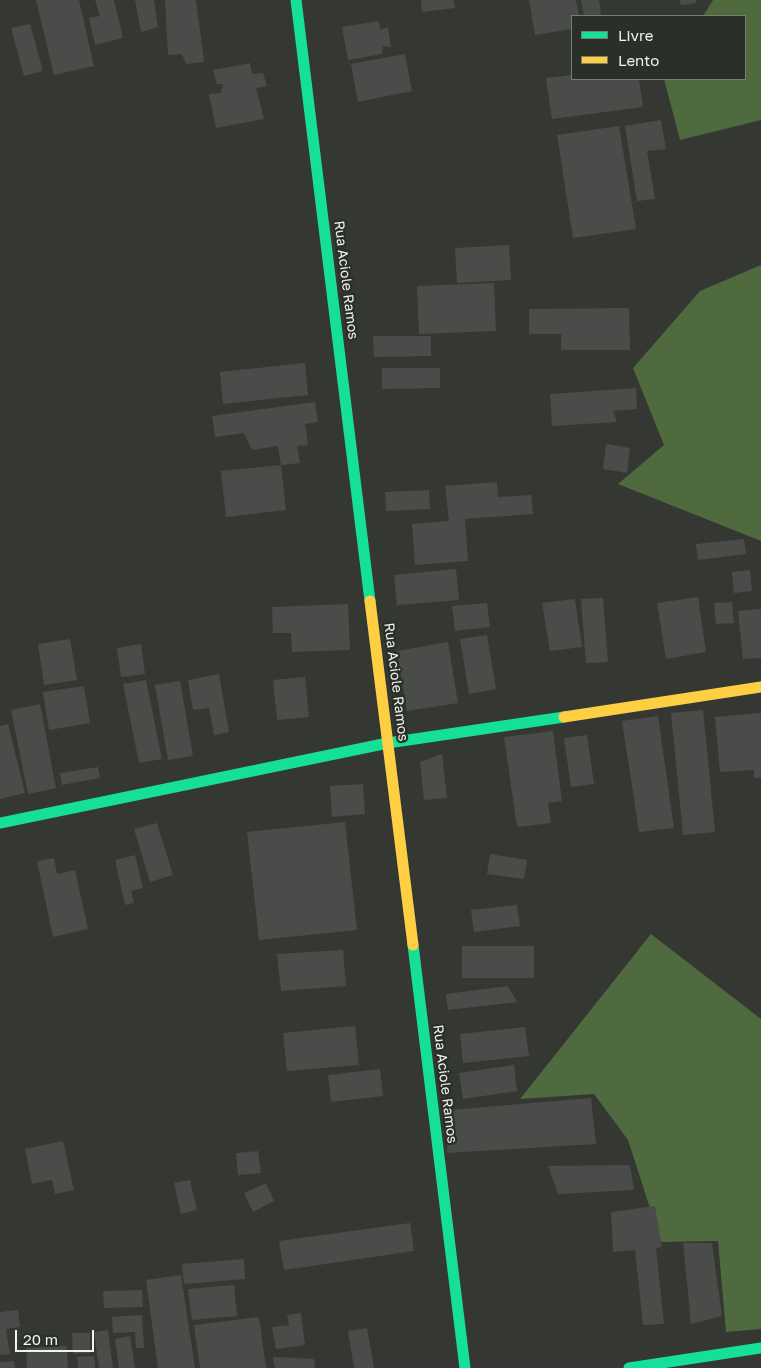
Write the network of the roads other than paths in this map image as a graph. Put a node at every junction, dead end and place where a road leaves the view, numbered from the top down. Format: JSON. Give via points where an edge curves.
{"nodes":[{"id":1,"x":296,"y":0,"type":"edge"},
{"id":2,"x":761,"y":687,"type":"edge"},
{"id":3,"x":388,"y":743,"type":"junction"},
{"id":4,"x":0,"y":823,"type":"edge"},
{"id":5,"x":761,"y":1348,"type":"edge"},
{"id":6,"x":466,"y":1368,"type":"edge"},
{"id":7,"x":629,"y":1368,"type":"edge"}],
"edges":[{"from":1,"to":3,"type":"street","name":"Rua Aciole Ramos"},
{"from":2,"to":3,"type":"street"},
{"from":3,"to":4,"type":"street"},
{"from":3,"to":6,"type":"street","name":"Rua Aciole Ramos"},
{"from":5,"to":7,"type":"street"}]}
